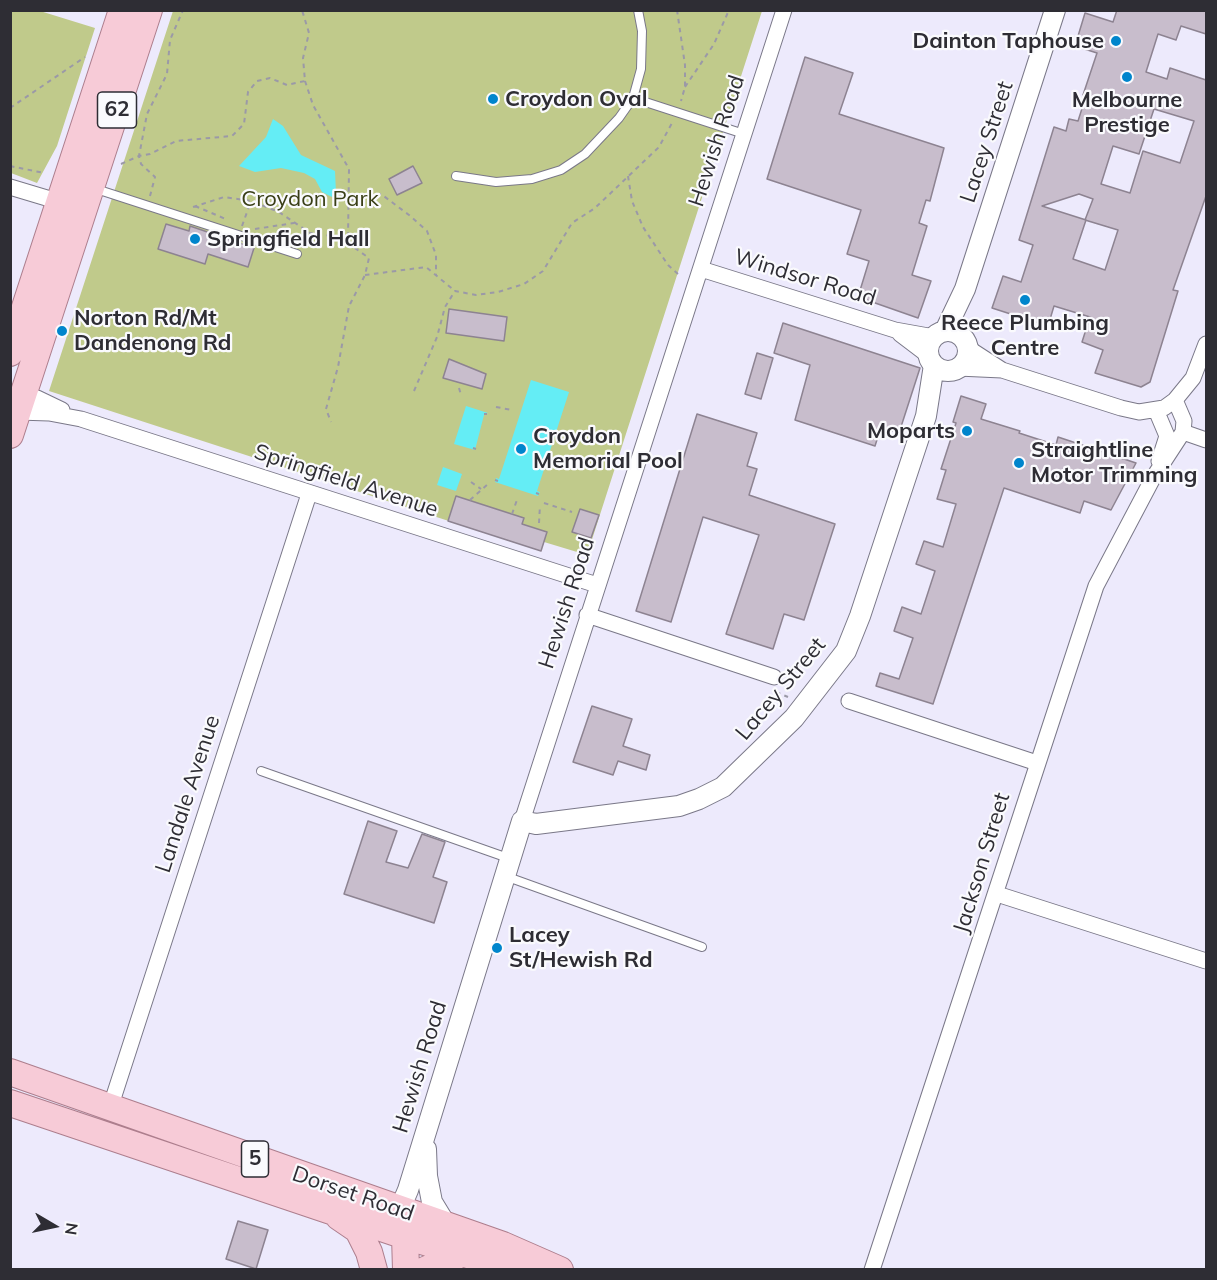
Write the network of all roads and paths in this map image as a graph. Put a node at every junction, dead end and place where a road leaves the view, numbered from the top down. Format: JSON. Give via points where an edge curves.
{"nodes":[{"id":1,"x":148,"y":10,"type":"edge"},
{"id":2,"x":183,"y":10,"type":"edge"},
{"id":3,"x":302,"y":10,"type":"edge"},
{"id":4,"x":638,"y":10,"type":"edge"},
{"id":5,"x":677,"y":10,"type":"edge"},
{"id":6,"x":729,"y":10,"type":"edge"},
{"id":7,"x":784,"y":10,"type":"edge"},
{"id":8,"x":1055,"y":10,"type":"edge"},
{"id":9,"x":119,"y":13,"type":"edge"},
{"id":10,"x":89,"y":55,"type":"dead end"},
{"id":11,"x":305,"y":81,"type":"junction"},
{"id":12,"x":685,"y":87,"type":"junction"},
{"id":13,"x":633,"y":98,"type":"junction"},
{"id":14,"x":10,"y":108,"type":"edge"},
{"id":15,"x":677,"y":113,"type":"junction"},
{"id":16,"x":744,"y":134,"type":"junction"},
{"id":17,"x":139,"y":156,"type":"junction"},
{"id":18,"x":120,"y":165,"type":"dead end"},
{"id":19,"x":10,"y":166,"type":"edge"},
{"id":20,"x":44,"y":173,"type":"dead end"},
{"id":21,"x":456,"y":176,"type":"dead end"},
{"id":22,"x":628,"y":177,"type":"junction"},
{"id":23,"x":10,"y":187,"type":"edge"},
{"id":24,"x":88,"y":199,"type":"junction"},
{"id":25,"x":350,"y":200,"type":"junction"},
{"id":26,"x":250,"y":201,"type":"junction"},
{"id":27,"x":60,"y":202,"type":"junction"},
{"id":28,"x":147,"y":206,"type":"junction"},
{"id":29,"x":195,"y":206,"type":"junction"},
{"id":30,"x":177,"y":216,"type":"junction"},
{"id":31,"x":232,"y":223,"type":"dead end"},
{"id":32,"x":295,"y":223,"type":"junction"},
{"id":33,"x":348,"y":238,"type":"junction"},
{"id":34,"x":297,"y":254,"type":"dead end"},
{"id":35,"x":701,"y":269,"type":"junction"},
{"id":36,"x":365,"y":275,"type":"junction"},
{"id":37,"x":679,"y":275,"type":"dead end"},
{"id":38,"x":436,"y":276,"type":"junction"},
{"id":39,"x":455,"y":291,"type":"junction"},
{"id":40,"x":896,"y":330,"type":"junction"},
{"id":41,"x":952,"y":339,"type":"junction"},
{"id":42,"x":1206,"y":344,"type":"edge"},
{"id":43,"x":10,"y":353,"type":"edge"},
{"id":44,"x":943,"y":365,"type":"junction"},
{"id":45,"x":1002,"y":370,"type":"junction"},
{"id":46,"x":459,"y":388,"type":"dead end"},
{"id":47,"x":414,"y":391,"type":"dead end"},
{"id":48,"x":461,"y":395,"type":"dead end"},
{"id":49,"x":1175,"y":400,"type":"junction"},
{"id":50,"x":496,"y":407,"type":"dead end"},
{"id":51,"x":512,"y":410,"type":"dead end"},
{"id":52,"x":1156,"y":410,"type":"junction"},
{"id":53,"x":16,"y":411,"type":"edge"},
{"id":54,"x":331,"y":422,"type":"dead end"},
{"id":55,"x":1184,"y":432,"type":"junction"},
{"id":56,"x":1206,"y":440,"type":"edge"},
{"id":57,"x":1153,"y":478,"type":"junction"},
{"id":58,"x":471,"y":482,"type":"dead end"},
{"id":59,"x":487,"y":485,"type":"dead end"},
{"id":60,"x":482,"y":489,"type":"junction"},
{"id":61,"x":309,"y":494,"type":"junction"},
{"id":62,"x":518,"y":497,"type":"dead end"},
{"id":63,"x":470,"y":500,"type":"dead end"},
{"id":64,"x":544,"y":502,"type":"dead end"},
{"id":65,"x":540,"y":505,"type":"dead end"},
{"id":66,"x":572,"y":512,"type":"dead end"},
{"id":67,"x":512,"y":514,"type":"dead end"},
{"id":68,"x":539,"y":523,"type":"dead end"},
{"id":69,"x":597,"y":585,"type":"junction"},
{"id":70,"x":587,"y":615,"type":"junction"},
{"id":71,"x":774,"y":677,"type":"dead end"},
{"id":72,"x":849,"y":701,"type":"dead end"},
{"id":73,"x":1037,"y":763,"type":"junction"},
{"id":74,"x":261,"y":771,"type":"dead end"},
{"id":75,"x":522,"y":820,"type":"junction"},
{"id":76,"x":507,"y":867,"type":"junction"},
{"id":77,"x":997,"y":894,"type":"junction"},
{"id":78,"x":702,"y":947,"type":"dead end"},
{"id":79,"x":1206,"y":961,"type":"edge"},
{"id":80,"x":10,"y":1072,"type":"edge"},
{"id":81,"x":10,"y":1103,"type":"edge"},
{"id":82,"x":110,"y":1108,"type":"junction"},
{"id":83,"x":427,"y":1125,"type":"junction"},
{"id":84,"x":334,"y":1213,"type":"junction"},
{"id":85,"x":446,"y":1225,"type":"junction"},
{"id":86,"x":397,"y":1226,"type":"junction"},
{"id":87,"x":461,"y":1254,"type":"junction"},
{"id":88,"x":374,"y":1269,"type":"edge"},
{"id":89,"x":388,"y":1269,"type":"edge"},
{"id":90,"x":406,"y":1269,"type":"edge"},
{"id":91,"x":425,"y":1269,"type":"edge"},
{"id":92,"x":518,"y":1269,"type":"edge"},
{"id":93,"x":560,"y":1269,"type":"edge"},
{"id":94,"x":873,"y":1269,"type":"edge"}],
"edges":[{"from":1,"to":24,"type":"main road","number":"62"},
{"from":2,"to":17,"type":"path","via":[[170,40],[167,74],[147,114]]},
{"from":3,"to":11,"type":"path","via":[[309,33],[303,58]]},
{"from":4,"to":13,"type":"lane","via":[[641,69]]},
{"from":5,"to":12,"type":"path"},
{"from":6,"to":12,"type":"path","via":[[710,53]]},
{"from":7,"to":16,"type":"street","name":"Hewish Road"},
{"from":8,"to":41,"type":"street","name":"Lacey Street"},
{"from":9,"to":27,"type":"main road","number":"62"},
{"from":10,"to":14,"type":"path"},
{"from":11,"to":17,"type":"path","via":[[287,85],[270,78],[257,81],[248,92],[244,124],[232,136],[176,141]]},
{"from":11,"to":25,"type":"path","via":[[313,105],[349,169]]},
{"from":12,"to":15,"type":"path"},
{"from":13,"to":15,"type":"lane"},
{"from":13,"to":21,"type":"lane","via":[[599,141],[561,170],[532,179],[496,182]]},
{"from":15,"to":16,"type":"lane"},
{"from":15,"to":22,"type":"path","via":[[659,147]]},
{"from":16,"to":35,"type":"street","name":"Hewish Road"},
{"from":17,"to":18,"type":"path"},
{"from":17,"to":28,"type":"path","via":[[141,164],[156,177]]},
{"from":19,"to":20,"type":"path"},
{"from":22,"to":37,"type":"path","via":[[632,201],[643,227]]},
{"from":22,"to":39,"type":"path","via":[[572,223],[543,271],[524,284],[476,295]]},
{"from":23,"to":27,"type":"street"},
{"from":24,"to":27,"type":"main road"},
{"from":24,"to":28,"type":"lane"},
{"from":24,"to":53,"type":"main road","number":"62"},
{"from":25,"to":33,"type":"path"},
{"from":25,"to":38,"type":"path","via":[[381,194],[409,215],[427,231],[436,255]]},
{"from":26,"to":29,"type":"path","via":[[224,197]]},
{"from":26,"to":32,"type":"path"},
{"from":26,"to":32,"type":"path","via":[[240,230]]},
{"from":27,"to":43,"type":"main road","number":"62"},
{"from":28,"to":30,"type":"lane"},
{"from":29,"to":30,"type":"path"},
{"from":29,"to":31,"type":"path","via":[[225,216]]},
{"from":30,"to":34,"type":"lane"},
{"from":32,"to":33,"type":"path","via":[[319,235]]},
{"from":33,"to":36,"type":"path","via":[[352,246],[369,258]]},
{"from":35,"to":40,"type":"street","name":"Windsor Road"},
{"from":35,"to":69,"type":"street","name":"Hewish Road"},
{"from":36,"to":38,"type":"path","via":[[426,267]]},
{"from":36,"to":54,"type":"path","via":[[349,306],[326,409]]},
{"from":38,"to":39,"type":"path"},
{"from":39,"to":47,"type":"path","via":[[445,307]]},
{"from":40,"to":41,"type":"street","name":"Windsor Road"},
{"from":40,"to":44,"type":"street","name":"Windsor Road"},
{"from":41,"to":44,"type":"street","via":[[929,346]]},
{"from":41,"to":44,"type":"street","via":[[966,360]]},
{"from":41,"to":45,"type":"street","name":"Windsor Road"},
{"from":42,"to":49,"type":"street","via":[[1193,378]]},
{"from":44,"to":45,"type":"street","name":"Windsor Road"},
{"from":44,"to":75,"type":"street","name":"Lacey Street","via":[[846,651],[820,687],[765,748],[723,786],[679,806],[536,824]]},
{"from":45,"to":52,"type":"street","name":"Windsor Road","via":[[1121,408]]},
{"from":46,"to":48,"type":"path"},
{"from":49,"to":52,"type":"street","name":"Windsor Road"},
{"from":49,"to":55,"type":"street"},
{"from":50,"to":51,"type":"path"},
{"from":52,"to":57,"type":"street","via":[[1167,436]]},
{"from":53,"to":61,"type":"street","name":"Springfield Avenue","via":[[37,398],[81,419]]},
{"from":55,"to":56,"type":"street"},
{"from":55,"to":57,"type":"street"},
{"from":57,"to":73,"type":"street","name":"Jackson Street","via":[[1095,586]]},
{"from":58,"to":60,"type":"path"},
{"from":59,"to":60,"type":"path"},
{"from":60,"to":63,"type":"path"},
{"from":61,"to":69,"type":"street","name":"Springfield Avenue"},
{"from":61,"to":82,"type":"street","name":"Landale Avenue"},
{"from":62,"to":67,"type":"path"},
{"from":64,"to":66,"type":"path"},
{"from":65,"to":68,"type":"path"},
{"from":69,"to":70,"type":"street","name":"Hewish Road"},
{"from":70,"to":71,"type":"street"},
{"from":70,"to":75,"type":"street","name":"Hewish Road"},
{"from":72,"to":73,"type":"street"},
{"from":73,"to":77,"type":"street","name":"Jackson Street"},
{"from":74,"to":76,"type":"lane"},
{"from":75,"to":76,"type":"street","name":"Hewish Road"},
{"from":76,"to":78,"type":"lane"},
{"from":76,"to":83,"type":"street","name":"Hewish Road"},
{"from":77,"to":79,"type":"street"},
{"from":77,"to":94,"type":"street","name":"Jackson Street"},
{"from":80,"to":82,"type":"main road","name":"Dorset Road","number":"5"},
{"from":81,"to":84,"type":"main road","name":"Dorset Road","number":"5"},
{"from":82,"to":86,"type":"main road","name":"Dorset Road","number":"5"},
{"from":83,"to":85,"type":"street","via":[[427,1176],[432,1202]]},
{"from":83,"to":86,"type":"street","name":"Hewish Road"},
{"from":84,"to":86,"type":"main road","name":"Dorset Road","number":"5"},
{"from":84,"to":88,"type":"main road","via":[[358,1230]]},
{"from":85,"to":86,"type":"main road","name":"Dorset Road","number":"5"},
{"from":85,"to":93,"type":"main road","name":"Dorset Road","number":"5"},
{"from":86,"to":87,"type":"main road","name":"Dorset Road","number":"5"},
{"from":86,"to":89,"type":"main road"},
{"from":86,"to":90,"type":"main road"},
{"from":87,"to":91,"type":"main road"},
{"from":87,"to":92,"type":"main road","name":"Dorset Road","number":"5"}]}
